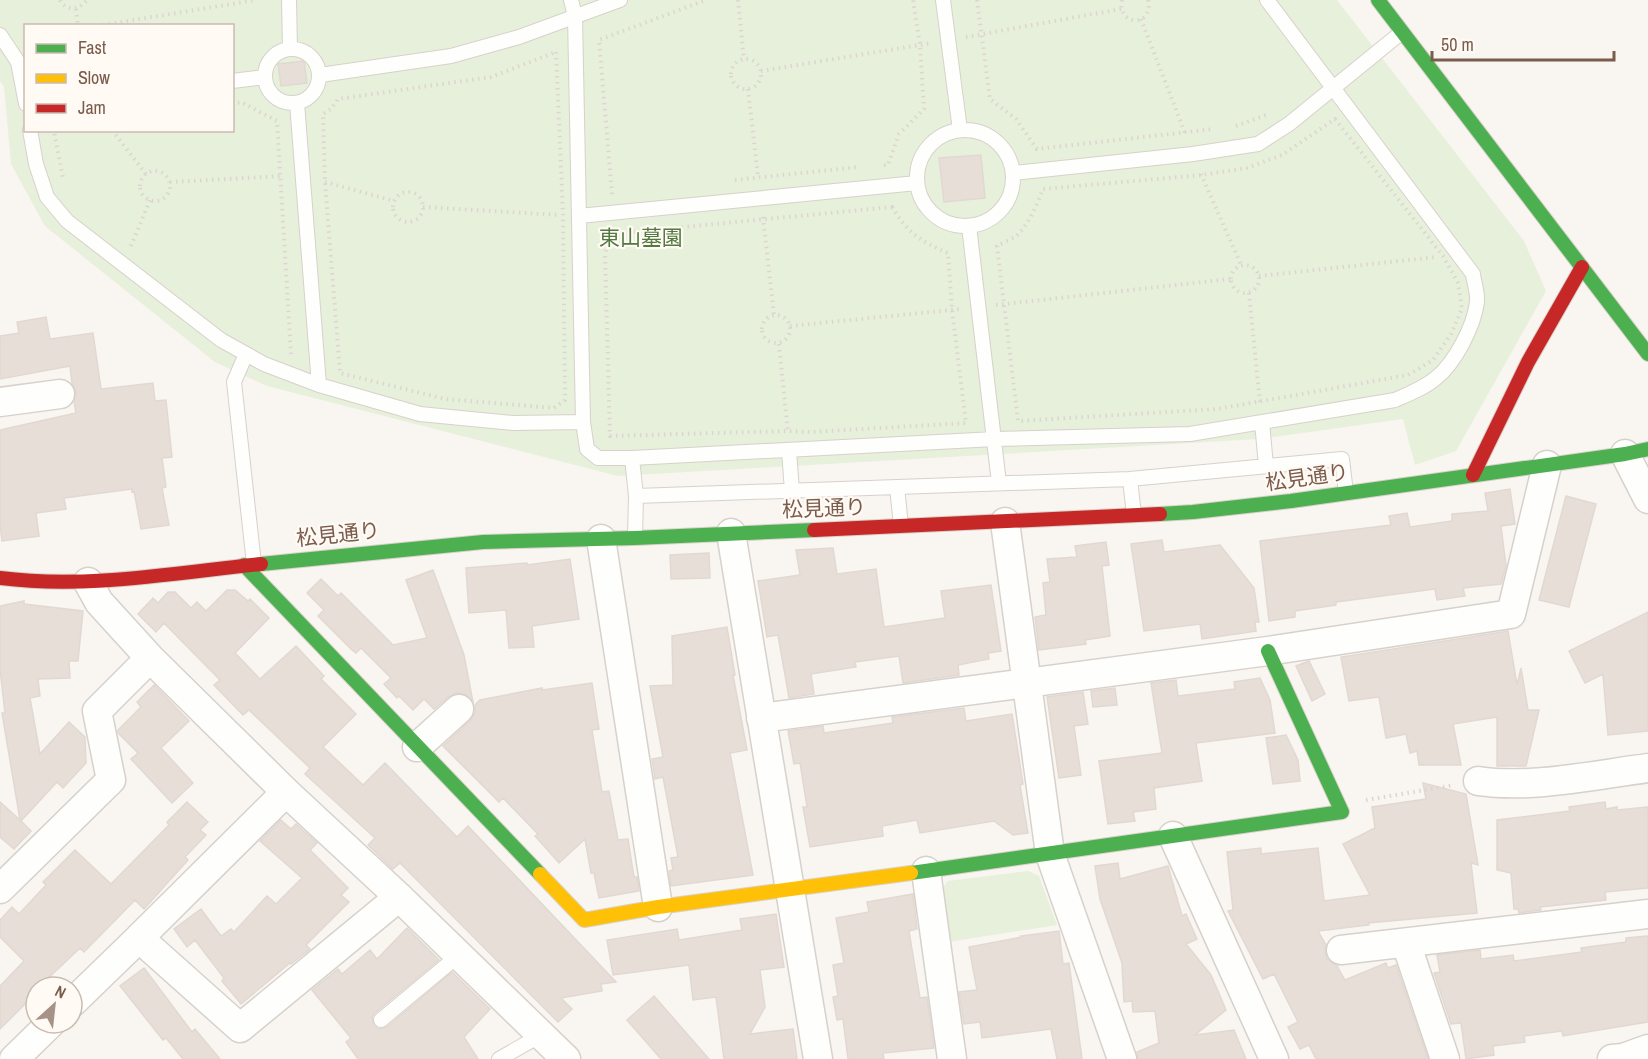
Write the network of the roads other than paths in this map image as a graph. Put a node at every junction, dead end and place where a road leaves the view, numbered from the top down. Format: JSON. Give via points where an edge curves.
{"nodes":[{"id":1,"x":289,"y":0,"type":"edge"},
{"id":2,"x":571,"y":0,"type":"edge"},
{"id":3,"x":620,"y":0,"type":"edge"},
{"id":4,"x":943,"y":0,"type":"edge"},
{"id":5,"x":1268,"y":0,"type":"edge"},
{"id":6,"x":1378,"y":0,"type":"edge"},
{"id":7,"x":575,"y":16,"type":"junction"},
{"id":8,"x":1402,"y":31,"type":"junction"},
{"id":9,"x":0,"y":34,"type":"edge"},
{"id":10,"x":290,"y":48,"type":"junction"},
{"id":11,"x":320,"y":75,"type":"junction"},
{"id":12,"x":265,"y":76,"type":"junction"},
{"id":13,"x":234,"y":81,"type":"edge"},
{"id":14,"x":1335,"y":88,"type":"junction"},
{"id":15,"x":24,"y":94,"type":"edge"},
{"id":16,"x":297,"y":103,"type":"junction"},
{"id":17,"x":960,"y":130,"type":"junction"},
{"id":18,"x":30,"y":132,"type":"edge"},
{"id":19,"x":1013,"y":173,"type":"junction"},
{"id":20,"x":917,"y":183,"type":"junction"},
{"id":21,"x":579,"y":216,"type":"junction"},
{"id":22,"x":969,"y":226,"type":"junction"},
{"id":23,"x":1582,"y":267,"type":"junction"},
{"id":24,"x":246,"y":354,"type":"junction"},
{"id":25,"x":1648,"y":354,"type":"edge"},
{"id":26,"x":319,"y":385,"type":"junction"},
{"id":27,"x":60,"y":394,"type":"dead end"},
{"id":28,"x":0,"y":402,"type":"edge"},
{"id":29,"x":583,"y":422,"type":"junction"},
{"id":30,"x":1262,"y":422,"type":"junction"},
{"id":31,"x":995,"y":439,"type":"junction"},
{"id":32,"x":789,"y":451,"type":"junction"},
{"id":33,"x":1637,"y":452,"type":"edge"},
{"id":34,"x":632,"y":458,"type":"junction"},
{"id":35,"x":1547,"y":465,"type":"junction"},
{"id":36,"x":1266,"y":466,"type":"junction"},
{"id":37,"x":1473,"y":475,"type":"junction"},
{"id":38,"x":1130,"y":478,"type":"junction"},
{"id":39,"x":999,"y":483,"type":"junction"},
{"id":40,"x":897,"y":487,"type":"junction"},
{"id":41,"x":792,"y":491,"type":"junction"},
{"id":42,"x":1346,"y":493,"type":"junction"},
{"id":43,"x":636,"y":496,"type":"junction"},
{"id":44,"x":1648,"y":500,"type":"edge"},
{"id":45,"x":1134,"y":515,"type":"junction"},
{"id":46,"x":1005,"y":522,"type":"junction"},
{"id":47,"x":901,"y":526,"type":"junction"},
{"id":48,"x":731,"y":533,"type":"junction"},
{"id":49,"x":636,"y":538,"type":"junction"},
{"id":50,"x":601,"y":539,"type":"junction"},
{"id":51,"x":249,"y":564,"type":"junction"},
{"id":52,"x":0,"y":578,"type":"edge"},
{"id":53,"x":88,"y":582,"type":"junction"},
{"id":54,"x":1268,"y":651,"type":"junction"},
{"id":55,"x":150,"y":658,"type":"junction"},
{"id":56,"x":1027,"y":682,"type":"junction"},
{"id":57,"x":459,"y":709,"type":"dead end"},
{"id":58,"x":762,"y":718,"type":"junction"},
{"id":59,"x":417,"y":747,"type":"junction"},
{"id":60,"x":1648,"y":768,"type":"edge"},
{"id":61,"x":1478,"y":781,"type":"road end"},
{"id":62,"x":286,"y":792,"type":"junction"},
{"id":63,"x":1173,"y":836,"type":"junction"},
{"id":64,"x":1050,"y":854,"type":"junction"},
{"id":65,"x":926,"y":872,"type":"junction"},
{"id":66,"x":789,"y":888,"type":"junction"},
{"id":67,"x":0,"y":889,"type":"edge"},
{"id":68,"x":399,"y":897,"type":"junction"},
{"id":69,"x":658,"y":906,"type":"junction"},
{"id":70,"x":1648,"y":914,"type":"edge"},
{"id":71,"x":140,"y":938,"type":"junction"},
{"id":72,"x":1406,"y":943,"type":"junction"},
{"id":73,"x":1341,"y":950,"type":"dead end"},
{"id":74,"x":459,"y":956,"type":"junction"},
{"id":75,"x":84,"y":992,"type":"edge"},
{"id":76,"x":381,"y":1020,"type":"dead end"},
{"id":77,"x":39,"y":1035,"type":"edge"},
{"id":78,"x":541,"y":1035,"type":"junction"},
{"id":79,"x":14,"y":1059,"type":"edge"},
{"id":80,"x":499,"y":1059,"type":"edge"},
{"id":81,"x":566,"y":1059,"type":"edge"},
{"id":82,"x":818,"y":1059,"type":"edge"},
{"id":83,"x":952,"y":1059,"type":"edge"},
{"id":84,"x":1122,"y":1059,"type":"edge"},
{"id":85,"x":1274,"y":1059,"type":"edge"},
{"id":86,"x":1445,"y":1059,"type":"edge"}],
"edges":[{"from":1,"to":10,"type":"lane"},
{"from":2,"to":7,"type":"lane"},
{"from":3,"to":7,"type":"lane"},
{"from":4,"to":17,"type":"lane"},
{"from":5,"to":14,"type":"lane"},
{"from":6,"to":8,"type":"street"},
{"from":7,"to":11,"type":"lane","via":[[451,56]]},
{"from":7,"to":21,"type":"lane"},
{"from":8,"to":14,"type":"lane"},
{"from":8,"to":23,"type":"street"},
{"from":9,"to":15,"type":"lane","via":[[18,62]]},
{"from":10,"to":11,"type":"lane","via":[[310,55]]},
{"from":10,"to":12,"type":"lane","via":[[272,58]]},
{"from":11,"to":16,"type":"lane","via":[[313,93]]},
{"from":12,"to":13,"type":"lane"},
{"from":12,"to":16,"type":"lane","via":[[275,97]]},
{"from":14,"to":19,"type":"lane","via":[[1257,144]]},
{"from":14,"to":30,"type":"lane","via":[[1473,274],[1478,300],[1457,352],[1437,378],[1414,392],[1395,400]]},
{"from":16,"to":26,"type":"lane"},
{"from":17,"to":19,"type":"lane","via":[[989,136],[1001,146]]},
{"from":17,"to":20,"type":"lane","via":[[945,134],[923,154]]},
{"from":18,"to":24,"type":"lane","via":[[47,197],[67,221],[221,340]]},
{"from":19,"to":22,"type":"lane","via":[[1012,188],[1002,208],[984,222]]},
{"from":20,"to":21,"type":"lane"},
{"from":20,"to":22,"type":"lane","via":[[929,210],[940,220]]},
{"from":21,"to":29,"type":"lane"},
{"from":22,"to":31,"type":"lane"},
{"from":23,"to":25,"type":"street"},
{"from":23,"to":37,"type":"street","via":[[1528,362]]},
{"from":24,"to":26,"type":"lane"},
{"from":24,"to":51,"type":"lane","via":[[234,382]]},
{"from":26,"to":29,"type":"lane","via":[[420,414],[513,423]]},
{"from":27,"to":28,"type":"street"},
{"from":29,"to":34,"type":"lane","via":[[587,449],[598,458]]},
{"from":30,"to":31,"type":"lane","via":[[1190,434]]},
{"from":30,"to":36,"type":"lane"},
{"from":31,"to":32,"type":"lane"},
{"from":31,"to":39,"type":"lane"},
{"from":32,"to":34,"type":"lane"},
{"from":32,"to":41,"type":"lane"},
{"from":33,"to":35,"type":"street","name":"松見通り"},
{"from":33,"to":44,"type":"street"},
{"from":34,"to":43,"type":"lane"},
{"from":35,"to":37,"type":"street","name":"松見通り"},
{"from":35,"to":54,"type":"street","via":[[1511,614]]},
{"from":36,"to":38,"type":"lane"},
{"from":36,"to":42,"type":"lane","via":[[1342,459]]},
{"from":37,"to":42,"type":"street","name":"松見通り"},
{"from":38,"to":39,"type":"lane"},
{"from":38,"to":45,"type":"lane"},
{"from":39,"to":40,"type":"lane"},
{"from":40,"to":41,"type":"lane"},
{"from":40,"to":47,"type":"lane"},
{"from":41,"to":43,"type":"lane"},
{"from":42,"to":45,"type":"street","name":"松見通り","via":[[1193,512]]},
{"from":43,"to":49,"type":"lane"},
{"from":45,"to":46,"type":"street","name":"松見通り"},
{"from":46,"to":47,"type":"street","name":"松見通り"},
{"from":46,"to":56,"type":"street"},
{"from":47,"to":48,"type":"street","name":"松見通り"},
{"from":48,"to":49,"type":"street","name":"松見通り"},
{"from":48,"to":58,"type":"street"},
{"from":49,"to":50,"type":"street","name":"松見通り"},
{"from":50,"to":51,"type":"street","name":"松見通り","via":[[483,542]]},
{"from":50,"to":69,"type":"street"},
{"from":51,"to":53,"type":"street","name":"松見通り"},
{"from":51,"to":59,"type":"street"},
{"from":52,"to":53,"type":"street","name":"松見通り"},
{"from":53,"to":55,"type":"street","via":[[99,602]]},
{"from":54,"to":56,"type":"street"},
{"from":54,"to":63,"type":"street","via":[[1342,812]]},
{"from":55,"to":62,"type":"street"},
{"from":55,"to":67,"type":"street","via":[[97,711],[111,780]]},
{"from":56,"to":58,"type":"street"},
{"from":56,"to":64,"type":"street"},
{"from":57,"to":59,"type":"street"},
{"from":58,"to":66,"type":"street"},
{"from":59,"to":69,"type":"street","via":[[584,920]]},
{"from":60,"to":61,"type":"street","via":[[1532,782]]},
{"from":62,"to":68,"type":"street"},
{"from":62,"to":71,"type":"street"},
{"from":63,"to":64,"type":"street"},
{"from":63,"to":85,"type":"street"},
{"from":64,"to":65,"type":"street"},
{"from":64,"to":84,"type":"street"},
{"from":65,"to":66,"type":"street"},
{"from":65,"to":83,"type":"street"},
{"from":66,"to":69,"type":"street"},
{"from":66,"to":82,"type":"street"},
{"from":68,"to":71,"type":"street","via":[[240,1028]]},
{"from":68,"to":74,"type":"street"},
{"from":70,"to":72,"type":"street"},
{"from":71,"to":75,"type":"street"},
{"from":72,"to":73,"type":"street"},
{"from":72,"to":86,"type":"street"},
{"from":74,"to":76,"type":"lane"},
{"from":74,"to":78,"type":"street"},
{"from":77,"to":79,"type":"street"},
{"from":78,"to":80,"type":"lane"},
{"from":78,"to":81,"type":"street"}]}
